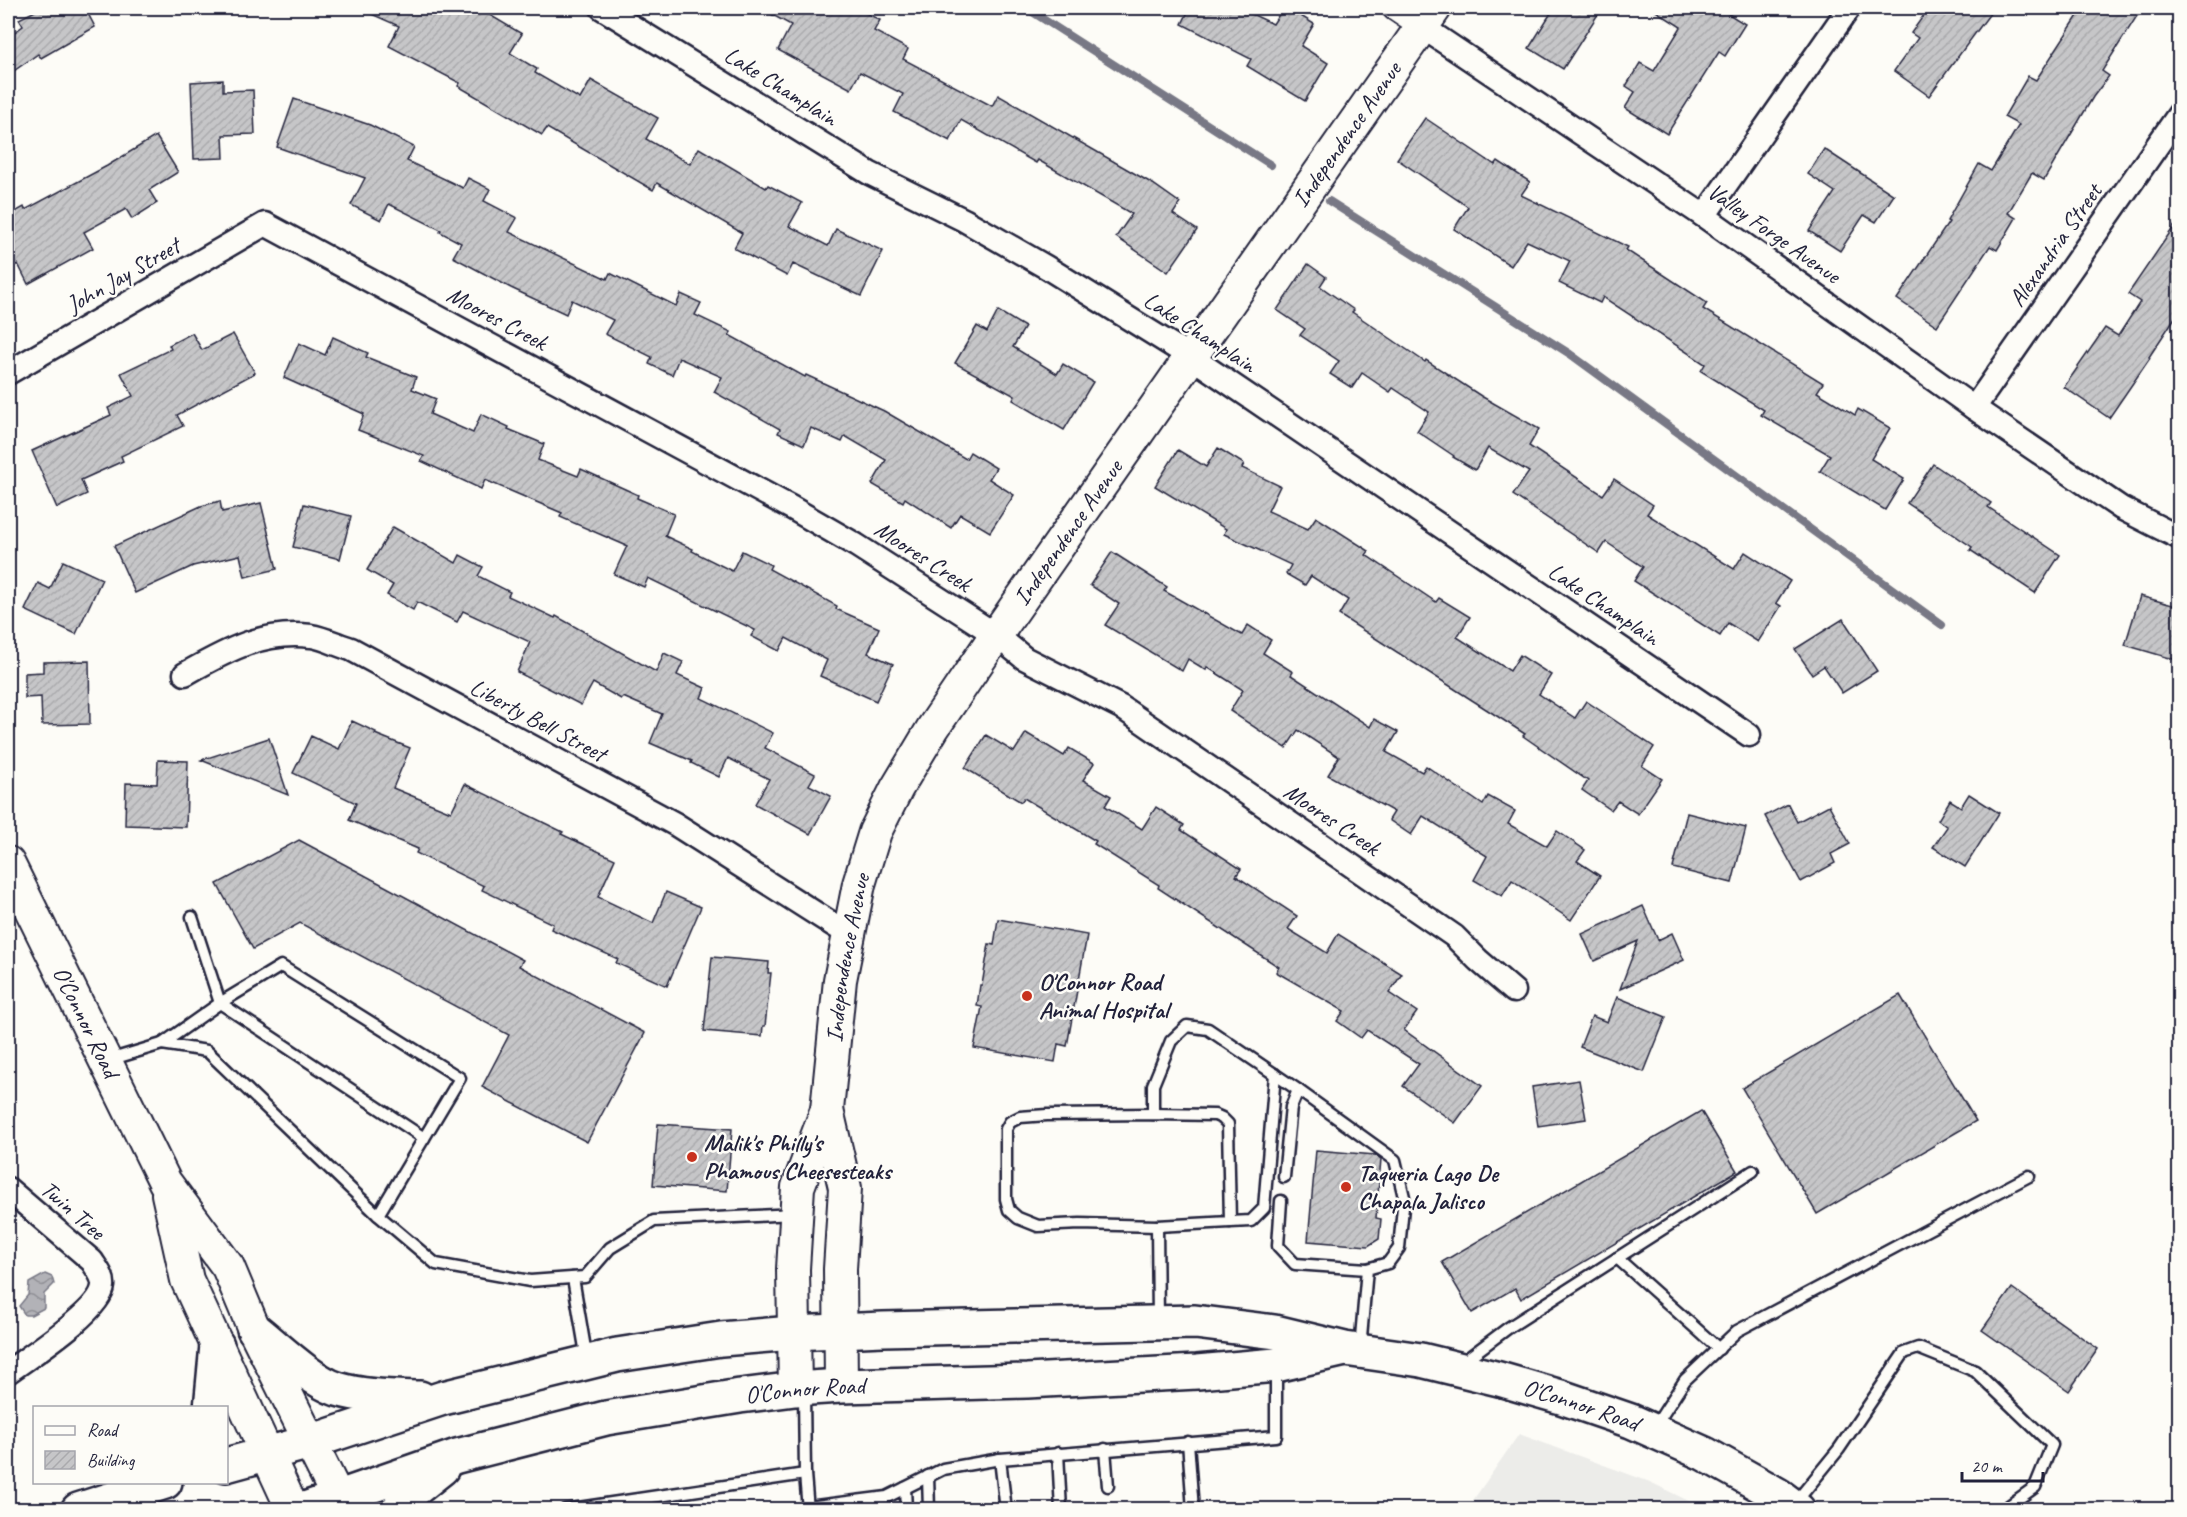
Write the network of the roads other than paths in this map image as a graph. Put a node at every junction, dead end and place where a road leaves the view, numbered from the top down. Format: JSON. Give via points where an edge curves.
{"nodes":[{"id":1,"x":602,"y":8,"type":"edge"},
{"id":2,"x":1394,"y":8,"type":"edge"},
{"id":3,"x":1849,"y":8,"type":"edge"},
{"id":4,"x":1428,"y":17,"type":"edge"},
{"id":5,"x":2180,"y":113,"type":"edge"},
{"id":6,"x":1704,"y":216,"type":"junction"},
{"id":7,"x":265,"y":224,"type":"joint"},
{"id":8,"x":1191,"y":357,"type":"junction"},
{"id":9,"x":8,"y":373,"type":"edge"},
{"id":10,"x":1974,"y":408,"type":"junction"},
{"id":11,"x":2180,"y":538,"type":"edge"},
{"id":12,"x":996,"y":635,"type":"junction"},
{"id":13,"x":185,"y":674,"type":"dead end"},
{"id":14,"x":1749,"y":735,"type":"dead end"},
{"id":15,"x":8,"y":863,"type":"edge"},
{"id":16,"x":192,"y":917,"type":"dead end"},
{"id":17,"x":848,"y":934,"type":"junction"},
{"id":18,"x":1514,"y":991,"type":"dead end"},
{"id":19,"x":220,"y":1003,"type":"junction"},
{"id":20,"x":162,"y":1044,"type":"junction"},
{"id":21,"x":106,"y":1061,"type":"junction"},
{"id":22,"x":1275,"y":1074,"type":"junction"},
{"id":23,"x":1298,"y":1090,"type":"junction"},
{"id":24,"x":827,"y":1110,"type":"junction"},
{"id":25,"x":1153,"y":1114,"type":"junction"},
{"id":26,"x":424,"y":1138,"type":"junction"},
{"id":27,"x":1753,"y":1172,"type":"dead end"},
{"id":28,"x":2029,"y":1176,"type":"dead end"},
{"id":29,"x":1284,"y":1177,"type":"dead end"},
{"id":30,"x":165,"y":1182,"type":"junction"},
{"id":31,"x":8,"y":1189,"type":"edge"},
{"id":32,"x":1281,"y":1201,"type":"dead end"},
{"id":33,"x":796,"y":1214,"type":"junction"},
{"id":34,"x":378,"y":1215,"type":"junction"},
{"id":35,"x":1230,"y":1222,"type":"junction"},
{"id":36,"x":1157,"y":1226,"type":"junction"},
{"id":37,"x":1617,"y":1258,"type":"junction"},
{"id":38,"x":1367,"y":1269,"type":"junction"},
{"id":39,"x":573,"y":1278,"type":"junction"},
{"id":40,"x":1159,"y":1323,"type":"junction"},
{"id":41,"x":254,"y":1329,"type":"junction"},
{"id":42,"x":841,"y":1331,"type":"junction"},
{"id":43,"x":793,"y":1333,"type":"junction"},
{"id":44,"x":217,"y":1345,"type":"junction"},
{"id":45,"x":1719,"y":1349,"type":"junction"},
{"id":46,"x":1352,"y":1350,"type":"junction"},
{"id":47,"x":588,"y":1362,"type":"junction"},
{"id":48,"x":1276,"y":1365,"type":"junction"},
{"id":49,"x":1455,"y":1368,"type":"junction"},
{"id":50,"x":8,"y":1372,"type":"edge"},
{"id":51,"x":841,"y":1386,"type":"junction"},
{"id":52,"x":799,"y":1388,"type":"junction"},
{"id":53,"x":443,"y":1398,"type":"junction"},
{"id":54,"x":211,"y":1406,"type":"edge"},
{"id":55,"x":1652,"y":1431,"type":"junction"},
{"id":56,"x":310,"y":1442,"type":"junction"},
{"id":57,"x":1188,"y":1442,"type":"junction"},
{"id":58,"x":1105,"y":1449,"type":"junction"},
{"id":59,"x":1058,"y":1453,"type":"junction"},
{"id":60,"x":268,"y":1454,"type":"junction"},
{"id":61,"x":458,"y":1456,"type":"junction"},
{"id":62,"x":1000,"y":1459,"type":"junction"},
{"id":63,"x":228,"y":1464,"type":"edge"},
{"id":64,"x":805,"y":1474,"type":"junction"},
{"id":65,"x":928,"y":1476,"type":"junction"},
{"id":66,"x":157,"y":1484,"type":"edge"},
{"id":67,"x":1108,"y":1486,"type":"dead end"},
{"id":68,"x":904,"y":1488,"type":"junction"},
{"id":69,"x":341,"y":1503,"type":"edge"},
{"id":70,"x":1796,"y":1507,"type":"edge"},
{"id":71,"x":808,"y":1508,"type":"edge"},
{"id":72,"x":78,"y":1509,"type":"edge"},
{"id":73,"x":294,"y":1509,"type":"edge"},
{"id":74,"x":303,"y":1509,"type":"edge"},
{"id":75,"x":398,"y":1509,"type":"edge"},
{"id":76,"x":566,"y":1509,"type":"edge"},
{"id":77,"x":906,"y":1509,"type":"edge"},
{"id":78,"x":929,"y":1509,"type":"edge"},
{"id":79,"x":1006,"y":1509,"type":"edge"},
{"id":80,"x":1061,"y":1509,"type":"edge"},
{"id":81,"x":1193,"y":1509,"type":"edge"},
{"id":82,"x":2003,"y":1509,"type":"edge"}],
"edges":[{"from":1,"to":8,"type":"street","name":"Lake Champlain","via":[[868,173],[964,220]]},
{"from":2,"to":4,"type":"street","name":"Valley Forge Avenue"},
{"from":3,"to":6,"type":"street"},
{"from":4,"to":6,"type":"street","name":"Valley Forge Avenue"},
{"from":4,"to":8,"type":"street","name":"Independence Avenue"},
{"from":5,"to":10,"type":"street","name":"Alexandria Street"},
{"from":6,"to":10,"type":"street","name":"Valley Forge Avenue"},
{"from":7,"to":9,"type":"street","name":"John Jay Street"},
{"from":7,"to":12,"type":"street","name":"Moores Creek","via":[[792,508]]},
{"from":8,"to":12,"type":"street","name":"Independence Avenue"},
{"from":8,"to":14,"type":"street","name":"Lake Champlain"},
{"from":10,"to":11,"type":"street","name":"Valley Forge Avenue","via":[[2121,508]]},
{"from":12,"to":17,"type":"street","name":"Independence Avenue","via":[[933,728],[875,832]]},
{"from":12,"to":18,"type":"street","name":"Moores Creek","via":[[1024,657],[1141,720],[1454,936]]},
{"from":13,"to":17,"type":"street","name":"Liberty Bell Street","via":[[233,648],[272,635],[313,636],[351,650],[675,824]]},
{"from":15,"to":21,"type":"street","name":"O'Connor Road"},
{"from":16,"to":19,"type":"lane"},
{"from":17,"to":24,"type":"street","name":"Independence Avenue"},
{"from":19,"to":20,"type":"lane"},
{"from":19,"to":26,"type":"lane"},
{"from":19,"to":26,"type":"lane","via":[[281,966],[460,1078]]},
{"from":20,"to":21,"type":"lane"},
{"from":20,"to":34,"type":"lane","via":[[207,1052]]},
{"from":21,"to":30,"type":"street","name":"O'Connor Road"},
{"from":22,"to":23,"type":"lane"},
{"from":22,"to":25,"type":"lane","via":[[1208,1029],[1187,1026],[1172,1041],[1153,1085]]},
{"from":22,"to":35,"type":"lane","via":[[1264,1208],[1251,1221]]},
{"from":23,"to":29,"type":"lane","via":[[1291,1107]]},
{"from":23,"to":38,"type":"lane","via":[[1395,1160],[1404,1197],[1398,1248],[1388,1263]]},
{"from":24,"to":33,"type":"street","name":"Independence Avenue","via":[[798,1187]]},
{"from":24,"to":42,"type":"street","name":"Independence Avenue","via":[[845,1188]]},
{"from":25,"to":35,"type":"lane","via":[[1215,1115],[1228,1124]]},
{"from":25,"to":36,"type":"lane","via":[[1020,1117],[1010,1122],[1006,1129],[1005,1199],[1018,1218],[1038,1226]]},
{"from":26,"to":34,"type":"lane"},
{"from":27,"to":37,"type":"lane"},
{"from":28,"to":45,"type":"lane","via":[[1737,1331]]},
{"from":30,"to":41,"type":"street","name":"O'Connor Road","via":[[228,1267]]},
{"from":30,"to":44,"type":"street","name":"O'Connor Road","via":[[187,1280]]},
{"from":31,"to":50,"type":"street","name":"Twin Tree","via":[[92,1261],[101,1274],[103,1286],[84,1316]]},
{"from":32,"to":38,"type":"lane","via":[[1278,1246],[1295,1264]]},
{"from":33,"to":39,"type":"lane","via":[[654,1221],[610,1248],[585,1277]]},
{"from":33,"to":43,"type":"street","name":"Independence Avenue"},
{"from":34,"to":39,"type":"lane","via":[[436,1264],[530,1281]]},
{"from":35,"to":36,"type":"lane"},
{"from":36,"to":40,"type":"lane"},
{"from":37,"to":45,"type":"lane"},
{"from":37,"to":49,"type":"lane","via":[[1508,1328]]},
{"from":38,"to":46,"type":"lane"},
{"from":39,"to":47,"type":"lane"},
{"from":40,"to":42,"type":"highway","name":"O'Connor Road"},
{"from":40,"to":46,"type":"highway","name":"O'Connor Road","via":[[1195,1322],[1275,1332]]},
{"from":41,"to":53,"type":"highway","via":[[305,1370],[335,1388],[372,1397]]},
{"from":41,"to":56,"type":"street","name":"O'Connor Road"},
{"from":42,"to":43,"type":"highway","name":"O'Connor Road"},
{"from":42,"to":51,"type":"street","name":"Independence Avenue"},
{"from":43,"to":47,"type":"highway","name":"O'Connor Road","via":[[721,1339]]},
{"from":43,"to":52,"type":"street","name":"Independence Avenue"},
{"from":44,"to":54,"type":"highway"},
{"from":44,"to":60,"type":"street","name":"O'Connor Road"},
{"from":45,"to":55,"type":"lane","via":[[1685,1380]]},
{"from":46,"to":48,"type":"highway","name":"O'Connor Road"},
{"from":46,"to":49,"type":"highway","name":"O'Connor Road"},
{"from":47,"to":53,"type":"highway","name":"O'Connor Road"},
{"from":48,"to":51,"type":"highway","name":"O'Connor Road","via":[[1049,1380]]},
{"from":48,"to":57,"type":"lane","via":[[1276,1436]]},
{"from":49,"to":55,"type":"highway","name":"O'Connor Road","via":[[1561,1397]]},
{"from":51,"to":52,"type":"highway","name":"O'Connor Road"},
{"from":52,"to":61,"type":"highway","name":"O'Connor Road","via":[[606,1418]]},
{"from":52,"to":64,"type":"lane"},
{"from":53,"to":56,"type":"highway","name":"O'Connor Road"},
{"from":55,"to":70,"type":"highway","name":"O'Connor Road","via":[[1705,1454]]},
{"from":56,"to":60,"type":"highway"},
{"from":56,"to":69,"type":"street","name":"O'Connor Road"},
{"from":57,"to":58,"type":"lane"},
{"from":57,"to":81,"type":"lane"},
{"from":58,"to":59,"type":"lane"},
{"from":58,"to":67,"type":"lane"},
{"from":59,"to":62,"type":"lane"},
{"from":59,"to":80,"type":"lane"},
{"from":60,"to":63,"type":"highway"},
{"from":60,"to":73,"type":"street","name":"O'Connor Road"},
{"from":61,"to":69,"type":"highway","name":"O'Connor Road"},
{"from":61,"to":75,"type":"highway","via":[[413,1491]]},
{"from":62,"to":65,"type":"lane","via":[[943,1469]]},
{"from":62,"to":79,"type":"lane"},
{"from":64,"to":71,"type":"lane"},
{"from":64,"to":76,"type":"lane"},
{"from":65,"to":68,"type":"lane"},
{"from":65,"to":78,"type":"lane"},
{"from":66,"to":72,"type":"highway"},
{"from":68,"to":71,"type":"lane","via":[[886,1497]]},
{"from":68,"to":77,"type":"lane"},
{"from":69,"to":74,"type":"highway"},
{"from":70,"to":82,"type":"lane","via":[[1904,1353],[1918,1348],[1975,1371],[2052,1444],[2035,1487]]}]}
